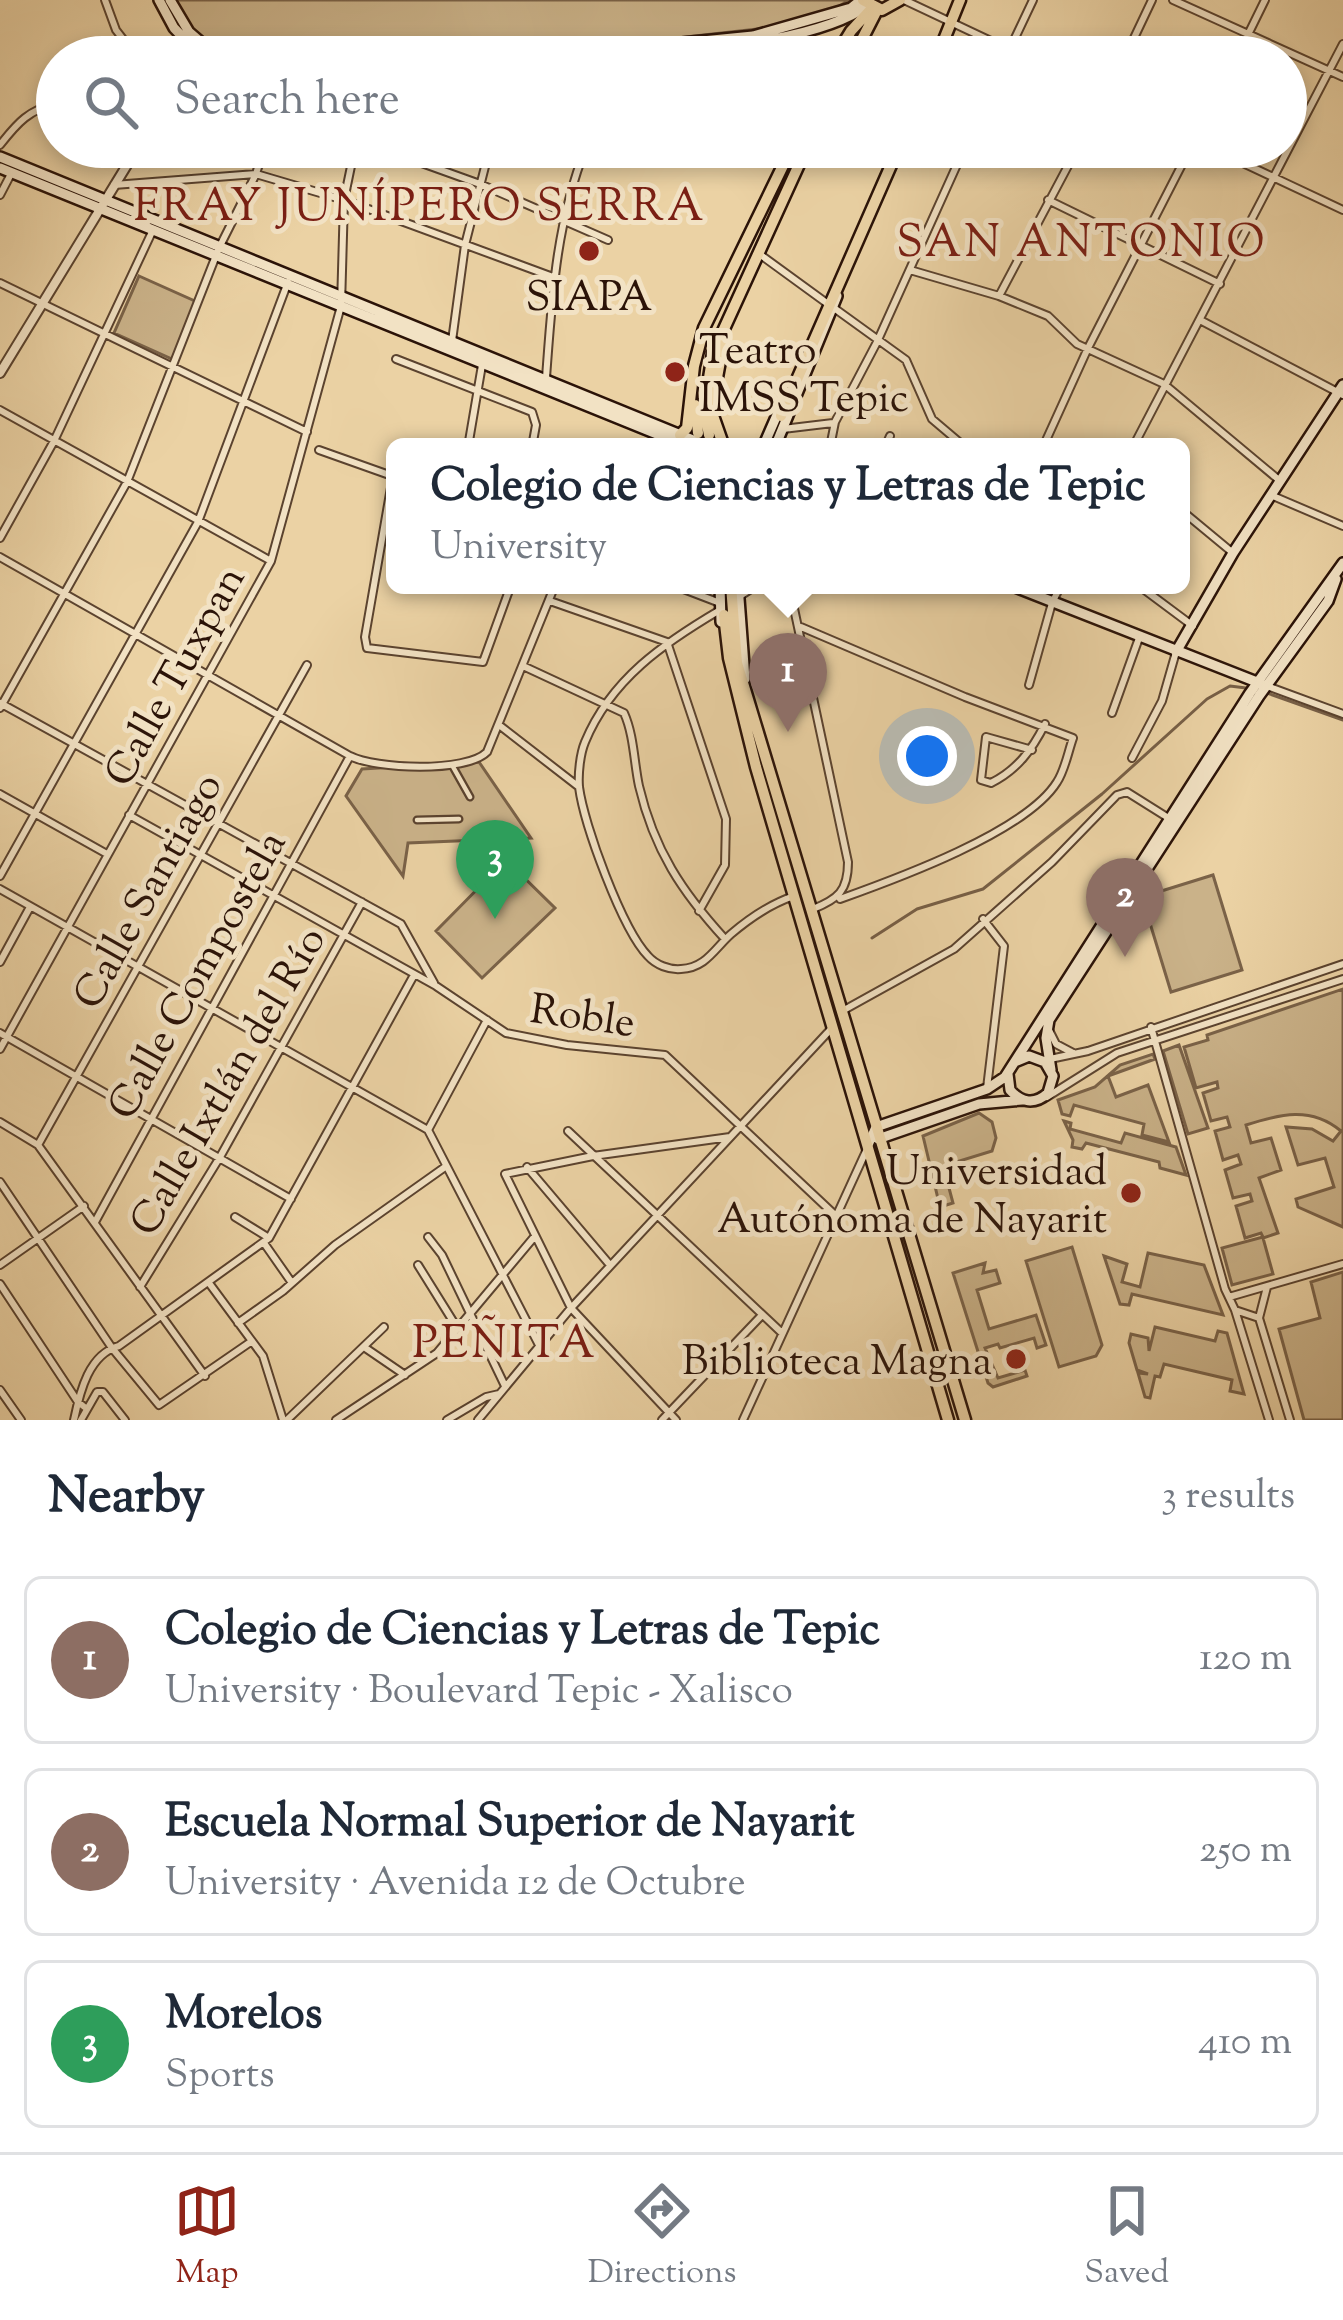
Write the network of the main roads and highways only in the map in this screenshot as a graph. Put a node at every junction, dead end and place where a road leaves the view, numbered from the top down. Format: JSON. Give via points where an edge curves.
{"nodes":[{"id":1,"x":159,"y":0,"type":"edge"},
{"id":2,"x":170,"y":0,"type":"edge"},
{"id":3,"x":902,"y":0,"type":"edge"},
{"id":4,"x":960,"y":0,"type":"edge"},
{"id":5,"x":868,"y":4,"type":"edge"},
{"id":6,"x":183,"y":36,"type":"edge"},
{"id":7,"x":191,"y":36,"type":"edge"},
{"id":8,"x":767,"y":36,"type":"edge"},
{"id":9,"x":848,"y":36,"type":"edge"},
{"id":10,"x":859,"y":36,"type":"edge"},
{"id":11,"x":946,"y":36,"type":"edge"},
{"id":12,"x":0,"y":157,"type":"edge"},
{"id":13,"x":9,"y":168,"type":"edge"},
{"id":14,"x":782,"y":168,"type":"edge"},
{"id":15,"x":798,"y":168,"type":"edge"},
{"id":16,"x":890,"y":168,"type":"edge"},
{"id":17,"x":780,"y":172,"type":"junction"},
{"id":18,"x":794,"y":177,"type":"junction"},
{"id":19,"x":840,"y":285,"type":"junction"},
{"id":20,"x":742,"y":291,"type":"junction"},
{"id":21,"x":831,"y":306,"type":"junction"},
{"id":22,"x":715,"y":308,"type":"junction"},
{"id":23,"x":545,"y":385,"type":"junction"},
{"id":24,"x":1341,"y":390,"type":"edge"},
{"id":25,"x":782,"y":423,"type":"junction"},
{"id":26,"x":680,"y":435,"type":"junction"},
{"id":27,"x":668,"y":438,"type":"edge"},
{"id":28,"x":700,"y":438,"type":"edge"},
{"id":29,"x":706,"y":438,"type":"edge"},
{"id":30,"x":706,"y":438,"type":"edge"},
{"id":31,"x":721,"y":438,"type":"edge"},
{"id":32,"x":767,"y":438,"type":"edge"},
{"id":33,"x":778,"y":438,"type":"tunnel mouth"},
{"id":34,"x":1343,"y":563,"type":"edge"},
{"id":35,"x":725,"y":594,"type":"edge"},
{"id":36,"x":728,"y":594,"type":"edge"},
{"id":37,"x":734,"y":594,"type":"edge"},
{"id":38,"x":1031,"y":594,"type":"edge"},
{"id":39,"x":1323,"y":600,"type":"junction"},
{"id":40,"x":1343,"y":606,"type":"edge"},
{"id":41,"x":1176,"y":652,"type":"junction"},
{"id":42,"x":1259,"y":689,"type":"junction"},
{"id":43,"x":741,"y":692,"type":"junction"},
{"id":44,"x":1174,"y":822,"type":"junction"},
{"id":45,"x":1051,"y":1065,"type":"junction"},
{"id":46,"x":1013,"y":1066,"type":"junction"},
{"id":47,"x":1022,"y":1100,"type":"junction"},
{"id":48,"x":874,"y":1137,"type":"junction"},
{"id":49,"x":948,"y":1420,"type":"edge"},
{"id":50,"x":965,"y":1420,"type":"edge"}],
"edges":[{"from":1,"to":6,"type":"main road"},
{"from":2,"to":7,"type":"main road"},
{"from":3,"to":5,"type":"main road","via":[[889,9]]},
{"from":4,"to":11,"type":"main road"},
{"from":5,"to":8,"type":"main road"},
{"from":5,"to":9,"type":"main road"},
{"from":5,"to":10,"type":"main road"},
{"from":12,"to":13,"type":"main road"},
{"from":13,"to":23,"type":"main road"},
{"from":14,"to":17,"type":"main road"},
{"from":15,"to":18,"type":"main road"},
{"from":16,"to":19,"type":"main road"},
{"from":17,"to":18,"type":"main road"},
{"from":17,"to":22,"type":"main road"},
{"from":18,"to":20,"type":"main road"},
{"from":19,"to":21,"type":"main road"},
{"from":19,"to":25,"type":"main road"},
{"from":20,"to":30,"type":"main road","via":[[713,353]]},
{"from":20,"to":31,"type":"main road","via":[[712,396]]},
{"from":21,"to":25,"type":"main road"},
{"from":21,"to":32,"type":"main road"},
{"from":22,"to":26,"type":"main road"},
{"from":22,"to":29,"type":"main road","via":[[695,405]]},
{"from":23,"to":26,"type":"main road"},
{"from":23,"to":27,"type":"main road"},
{"from":24,"to":41,"type":"main road"},
{"from":25,"to":33,"type":"main road"},
{"from":26,"to":28,"type":"main road"},
{"from":34,"to":39,"type":"main road"},
{"from":35,"to":43,"type":"main road","via":[[725,661]]},
{"from":36,"to":43,"type":"main road","via":[[726,633]]},
{"from":37,"to":43,"type":"main road"},
{"from":38,"to":41,"type":"main road"},
{"from":39,"to":40,"type":"main road"},
{"from":39,"to":42,"type":"main road"},
{"from":41,"to":42,"type":"main road"},
{"from":42,"to":44,"type":"main road"},
{"from":43,"to":48,"type":"main road"},
{"from":43,"to":48,"type":"main road","via":[[833,1027]]},
{"from":44,"to":45,"type":"main road","via":[[1049,1020]]},
{"from":44,"to":46,"type":"main road"},
{"from":45,"to":46,"type":"main road","via":[[1037,1057]]},
{"from":45,"to":47,"type":"main road","via":[[1052,1088],[1038,1101]]},
{"from":46,"to":47,"type":"main road","via":[[1008,1083]]},
{"from":46,"to":48,"type":"main road","via":[[987,1089]]},
{"from":47,"to":48,"type":"main road","via":[[979,1104]]},
{"from":48,"to":49,"type":"main road"},
{"from":48,"to":50,"type":"main road"}]}
